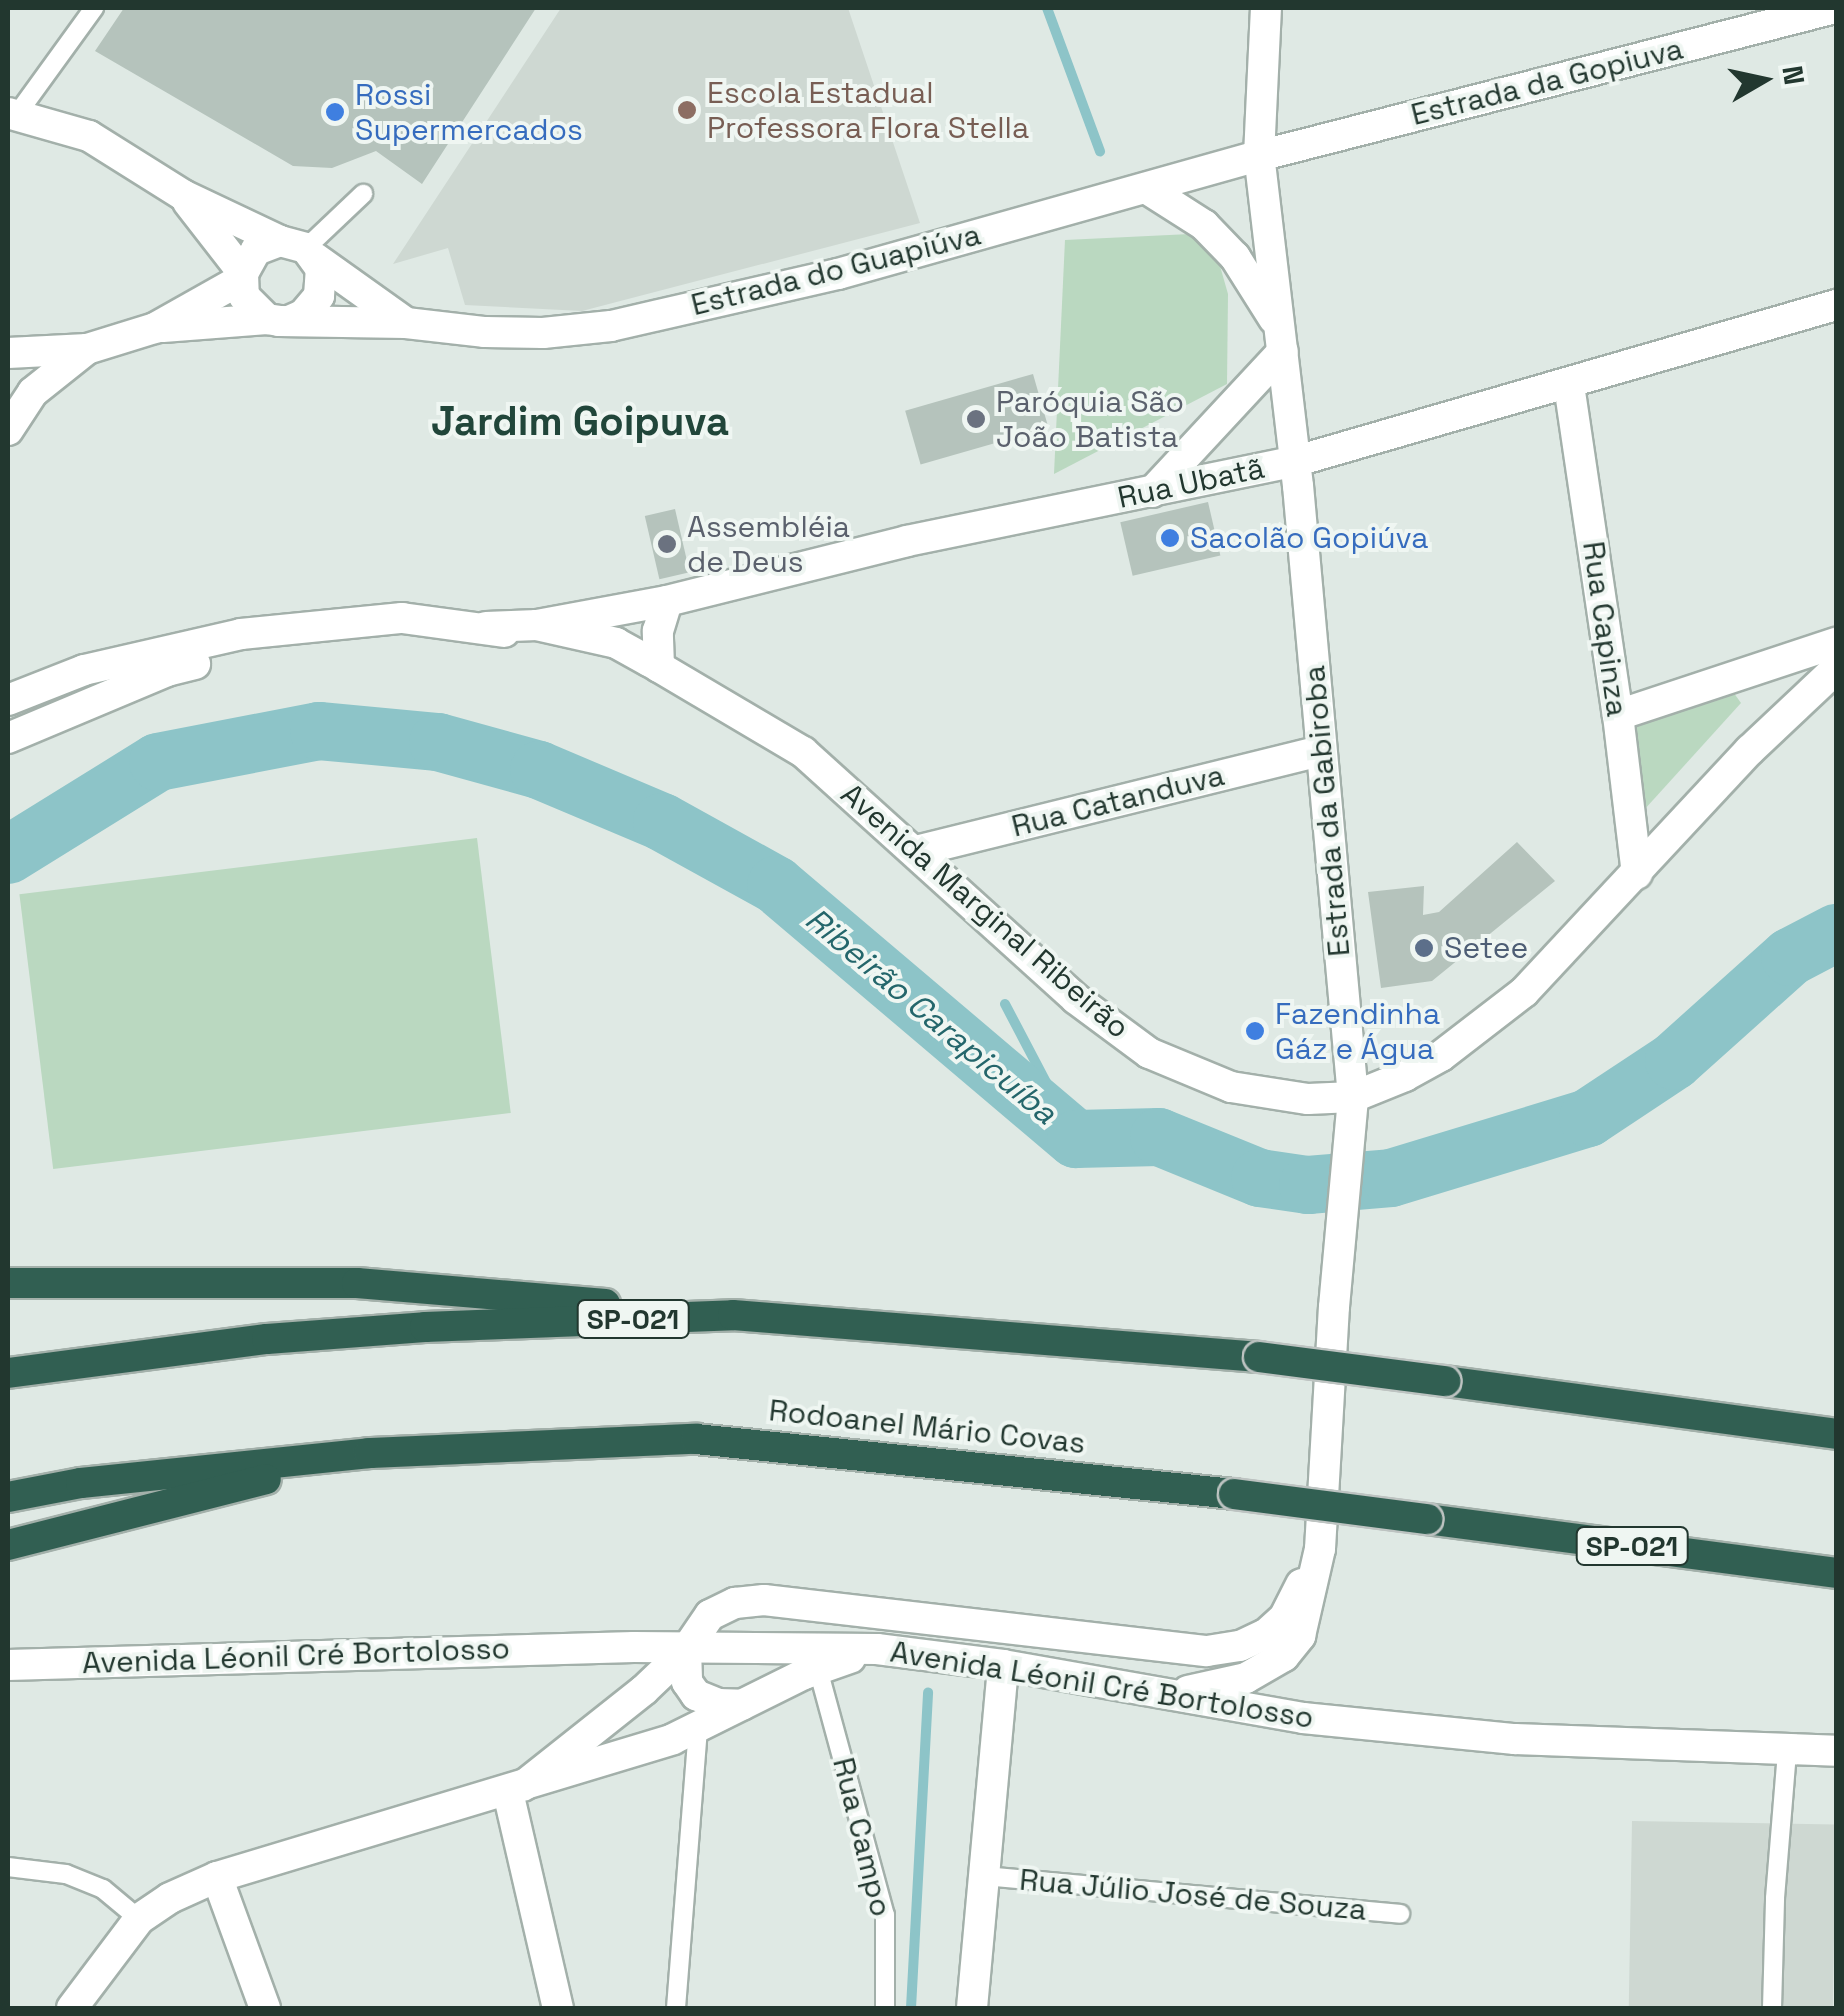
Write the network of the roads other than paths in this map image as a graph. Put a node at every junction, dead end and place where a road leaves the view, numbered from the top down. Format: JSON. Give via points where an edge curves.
{"nodes":[{"id":1,"x":94,"y":8,"type":"edge"},
{"id":2,"x":1266,"y":8,"type":"edge"},
{"id":3,"x":1836,"y":8,"type":"edge"},
{"id":4,"x":13,"y":113,"type":"edge"},
{"id":5,"x":1260,"y":156,"type":"junction"},
{"id":6,"x":1146,"y":188,"type":"junction"},
{"id":7,"x":363,"y":194,"type":"dead end"},
{"id":8,"x":183,"y":195,"type":"junction"},
{"id":9,"x":300,"y":249,"type":"junction"},
{"id":10,"x":242,"y":276,"type":"junction"},
{"id":11,"x":1836,"y":305,"type":"edge"},
{"id":12,"x":279,"y":320,"type":"junction"},
{"id":13,"x":406,"y":324,"type":"junction"},
{"id":14,"x":155,"y":328,"type":"junction"},
{"id":15,"x":1282,"y":340,"type":"junction"},
{"id":16,"x":87,"y":349,"type":"junction"},
{"id":17,"x":8,"y":352,"type":"edge"},
{"id":18,"x":1569,"y":385,"type":"junction"},
{"id":19,"x":8,"y":426,"type":"edge"},
{"id":20,"x":1293,"y":462,"type":"junction"},
{"id":21,"x":1152,"y":492,"type":"junction"},
{"id":22,"x":666,"y":602,"type":"junction"},
{"id":23,"x":353,"y":625,"type":"junction"},
{"id":24,"x":537,"y":625,"type":"junction"},
{"id":25,"x":486,"y":627,"type":"junction"},
{"id":26,"x":1836,"y":643,"type":"edge"},
{"id":27,"x":654,"y":664,"type":"junction"},
{"id":28,"x":1836,"y":668,"type":"edge"},
{"id":29,"x":84,"y":670,"type":"junction"},
{"id":30,"x":8,"y":687,"type":"edge"},
{"id":31,"x":8,"y":700,"type":"edge"},
{"id":32,"x":1618,"y":715,"type":"junction"},
{"id":33,"x":8,"y":738,"type":"edge"},
{"id":34,"x":1320,"y":751,"type":"junction"},
{"id":35,"x":916,"y":851,"type":"junction"},
{"id":36,"x":1636,"y":874,"type":"junction"},
{"id":37,"x":1353,"y":1097,"type":"junction"},
{"id":38,"x":8,"y":1283,"type":"edge"},
{"id":39,"x":733,"y":1315,"type":"junction"},
{"id":40,"x":8,"y":1373,"type":"edge"},
{"id":41,"x":1836,"y":1434,"type":"edge"},
{"id":42,"x":369,"y":1452,"type":"junction"},
{"id":43,"x":8,"y":1497,"type":"edge"},
{"id":44,"x":8,"y":1545,"type":"edge"},
{"id":45,"x":1320,"y":1549,"type":"junction"},
{"id":46,"x":1836,"y":1574,"type":"edge"},
{"id":47,"x":878,"y":1648,"type":"junction"},
{"id":48,"x":686,"y":1650,"type":"junction"},
{"id":49,"x":8,"y":1664,"type":"edge"},
{"id":50,"x":1003,"y":1665,"type":"junction"},
{"id":51,"x":818,"y":1669,"type":"junction"},
{"id":52,"x":1160,"y":1694,"type":"junction"},
{"id":53,"x":742,"y":1705,"type":"junction"},
{"id":54,"x":698,"y":1727,"type":"junction"},
{"id":55,"x":1836,"y":1751,"type":"edge"},
{"id":56,"x":1787,"y":1752,"type":"junction"},
{"id":57,"x":516,"y":1789,"type":"junction"},
{"id":58,"x":8,"y":1868,"type":"edge"},
{"id":59,"x":985,"y":1876,"type":"junction"},
{"id":60,"x":216,"y":1877,"type":"junction"},
{"id":61,"x":1400,"y":1914,"type":"dead end"},
{"id":62,"x":138,"y":1919,"type":"junction"},
{"id":63,"x":72,"y":2008,"type":"edge"},
{"id":64,"x":265,"y":2008,"type":"edge"},
{"id":65,"x":558,"y":2008,"type":"edge"},
{"id":66,"x":676,"y":2008,"type":"edge"},
{"id":67,"x":884,"y":2008,"type":"edge"},
{"id":68,"x":972,"y":2008,"type":"edge"},
{"id":69,"x":1772,"y":2008,"type":"edge"}],
"edges":[{"from":1,"to":4,"type":"lane"},
{"from":2,"to":5,"type":"main road","name":"Estrada da Gabiroba"},
{"from":3,"to":5,"type":"main road","name":"Estrada da Gopiuva"},
{"from":4,"to":8,"type":"main road","via":[[88,136]]},
{"from":5,"to":6,"type":"main road","name":"Estrada do Guapiúva"},
{"from":5,"to":15,"type":"main road","name":"Estrada da Gabiroba"},
{"from":6,"to":13,"type":"main road","name":"Estrada do Guapiúva","via":[[838,274],[611,326],[485,332]]},
{"from":6,"to":15,"type":"main road","via":[[1204,224],[1235,257]]},
{"from":7,"to":9,"type":"lane"},
{"from":8,"to":9,"type":"main road","name":"Estrada do Guapiúva"},
{"from":8,"to":10,"type":"main road"},
{"from":9,"to":10,"type":"main road","via":[[256,250]]},
{"from":9,"to":12,"type":"main road","via":[[320,269],[320,296],[303,316]]},
{"from":9,"to":13,"type":"main road","name":"Estrada do Guapiúva"},
{"from":10,"to":12,"type":"main road","via":[[244,296]]},
{"from":10,"to":14,"type":"main road"},
{"from":11,"to":18,"type":"main road","name":"Rua Ubatã"},
{"from":12,"to":13,"type":"main road","name":"Estrada do Guapiúva"},
{"from":12,"to":14,"type":"main road","name":"Estrada do Guapiúva"},
{"from":14,"to":16,"type":"main road"},
{"from":15,"to":20,"type":"main road","name":"Estrada da Gabiroba"},
{"from":15,"to":21,"type":"main road"},
{"from":16,"to":17,"type":"main road"},
{"from":16,"to":19,"type":"main road","via":[[33,392]]},
{"from":18,"to":20,"type":"main road","name":"Rua Ubatã"},
{"from":18,"to":32,"type":"main road","name":"Rua Capinza"},
{"from":20,"to":21,"type":"main road","name":"Rua Ubatã"},
{"from":20,"to":34,"type":"main road","name":"Estrada da Gabiroba"},
{"from":21,"to":22,"type":"main road","name":"Rua Ubatã","via":[[907,541]]},
{"from":22,"to":24,"type":"main road","name":"Rua Ubatã"},
{"from":22,"to":27,"type":"main road"},
{"from":23,"to":25,"type":"main road","via":[[402,618]]},
{"from":23,"to":29,"type":"main road","via":[[241,634]]},
{"from":23,"to":33,"type":"main road","via":[[168,671]]},
{"from":24,"to":25,"type":"main road"},
{"from":24,"to":27,"type":"main road","name":"Avenida Marginal Ribeirão","via":[[616,643]]},
{"from":25,"to":27,"type":"main road","via":[[607,659]]},
{"from":26,"to":32,"type":"main road"},
{"from":27,"to":35,"type":"main road","name":"Avenida Marginal Ribeirão","via":[[803,752]]},
{"from":28,"to":36,"type":"main road","name":"Avenida Marginal Ribeirão"},
{"from":29,"to":30,"type":"main road"},
{"from":29,"to":31,"type":"main road"},
{"from":32,"to":36,"type":"main road","name":"Rua Capinza"},
{"from":34,"to":35,"type":"main road","name":"Rua Catanduva"},
{"from":34,"to":37,"type":"main road","name":"Estrada da Gabiroba"},
{"from":35,"to":37,"type":"main road","name":"Avenida Marginal Ribeirão","via":[[1076,998],[1149,1053],[1231,1087],[1308,1099]]},
{"from":36,"to":37,"type":"main road","name":"Avenida Marginal Ribeirão","via":[[1487,1022],[1442,1056]]},
{"from":37,"to":45,"type":"main road","name":"Estrada da Gabiroba"},
{"from":38,"to":39,"type":"highway","via":[[357,1283]]},
{"from":39,"to":40,"type":"highway","number":"SP-021","via":[[267,1339]]},
{"from":39,"to":41,"type":"highway","number":"SP-021","bridge":true,"via":[[1260,1356]]},
{"from":42,"to":43,"type":"highway","name":"Rodoanel Mário Covas","number":"SP-021"},
{"from":42,"to":44,"type":"highway"},
{"from":42,"to":46,"type":"highway","name":"Rodoanel Mário Covas","number":"SP-021","bridge":true,"via":[[696,1439],[1234,1494]]},
{"from":45,"to":48,"type":"main road","via":[[1284,1618],[1240,1646],[1207,1651],[764,1600],[710,1615]]},
{"from":45,"to":52,"type":"main road","name":"Estrada da Gabiroba","via":[[1300,1636],[1284,1656],[1221,1686]]},
{"from":47,"to":48,"type":"main road","name":"Avenida Léonil Cré Bortolosso"},
{"from":47,"to":50,"type":"main road","name":"Avenida Léonil Cré Bortolosso"},
{"from":47,"to":51,"type":"main road"},
{"from":48,"to":49,"type":"main road","name":"Avenida Léonil Cré Bortolosso","via":[[298,1653]]},
{"from":48,"to":53,"type":"main road","via":[[687,1682],[696,1695]]},
{"from":48,"to":57,"type":"main road"},
{"from":50,"to":52,"type":"main road","name":"Avenida Léonil Cré Bortolosso"},
{"from":50,"to":59,"type":"main road"},
{"from":51,"to":53,"type":"main road"},
{"from":51,"to":67,"type":"lane","name":"Rua Campo","via":[[885,1915]]},
{"from":52,"to":56,"type":"main road","name":"Avenida Léonil Cré Bortolosso","via":[[1303,1718],[1516,1740]]},
{"from":53,"to":54,"type":"main road"},
{"from":54,"to":57,"type":"main road"},
{"from":54,"to":66,"type":"lane"},
{"from":55,"to":56,"type":"main road","name":"Avenida Léonil Cré Bortolosso"},
{"from":56,"to":69,"type":"lane"},
{"from":57,"to":60,"type":"main road"},
{"from":57,"to":65,"type":"main road"},
{"from":58,"to":62,"type":"lane","via":[[66,1874],[103,1889]]},
{"from":59,"to":61,"type":"lane","name":"Rua Júlio José de Souza"},
{"from":59,"to":68,"type":"main road"},
{"from":60,"to":62,"type":"main road"},
{"from":60,"to":64,"type":"main road"},
{"from":62,"to":63,"type":"main road"}]}
